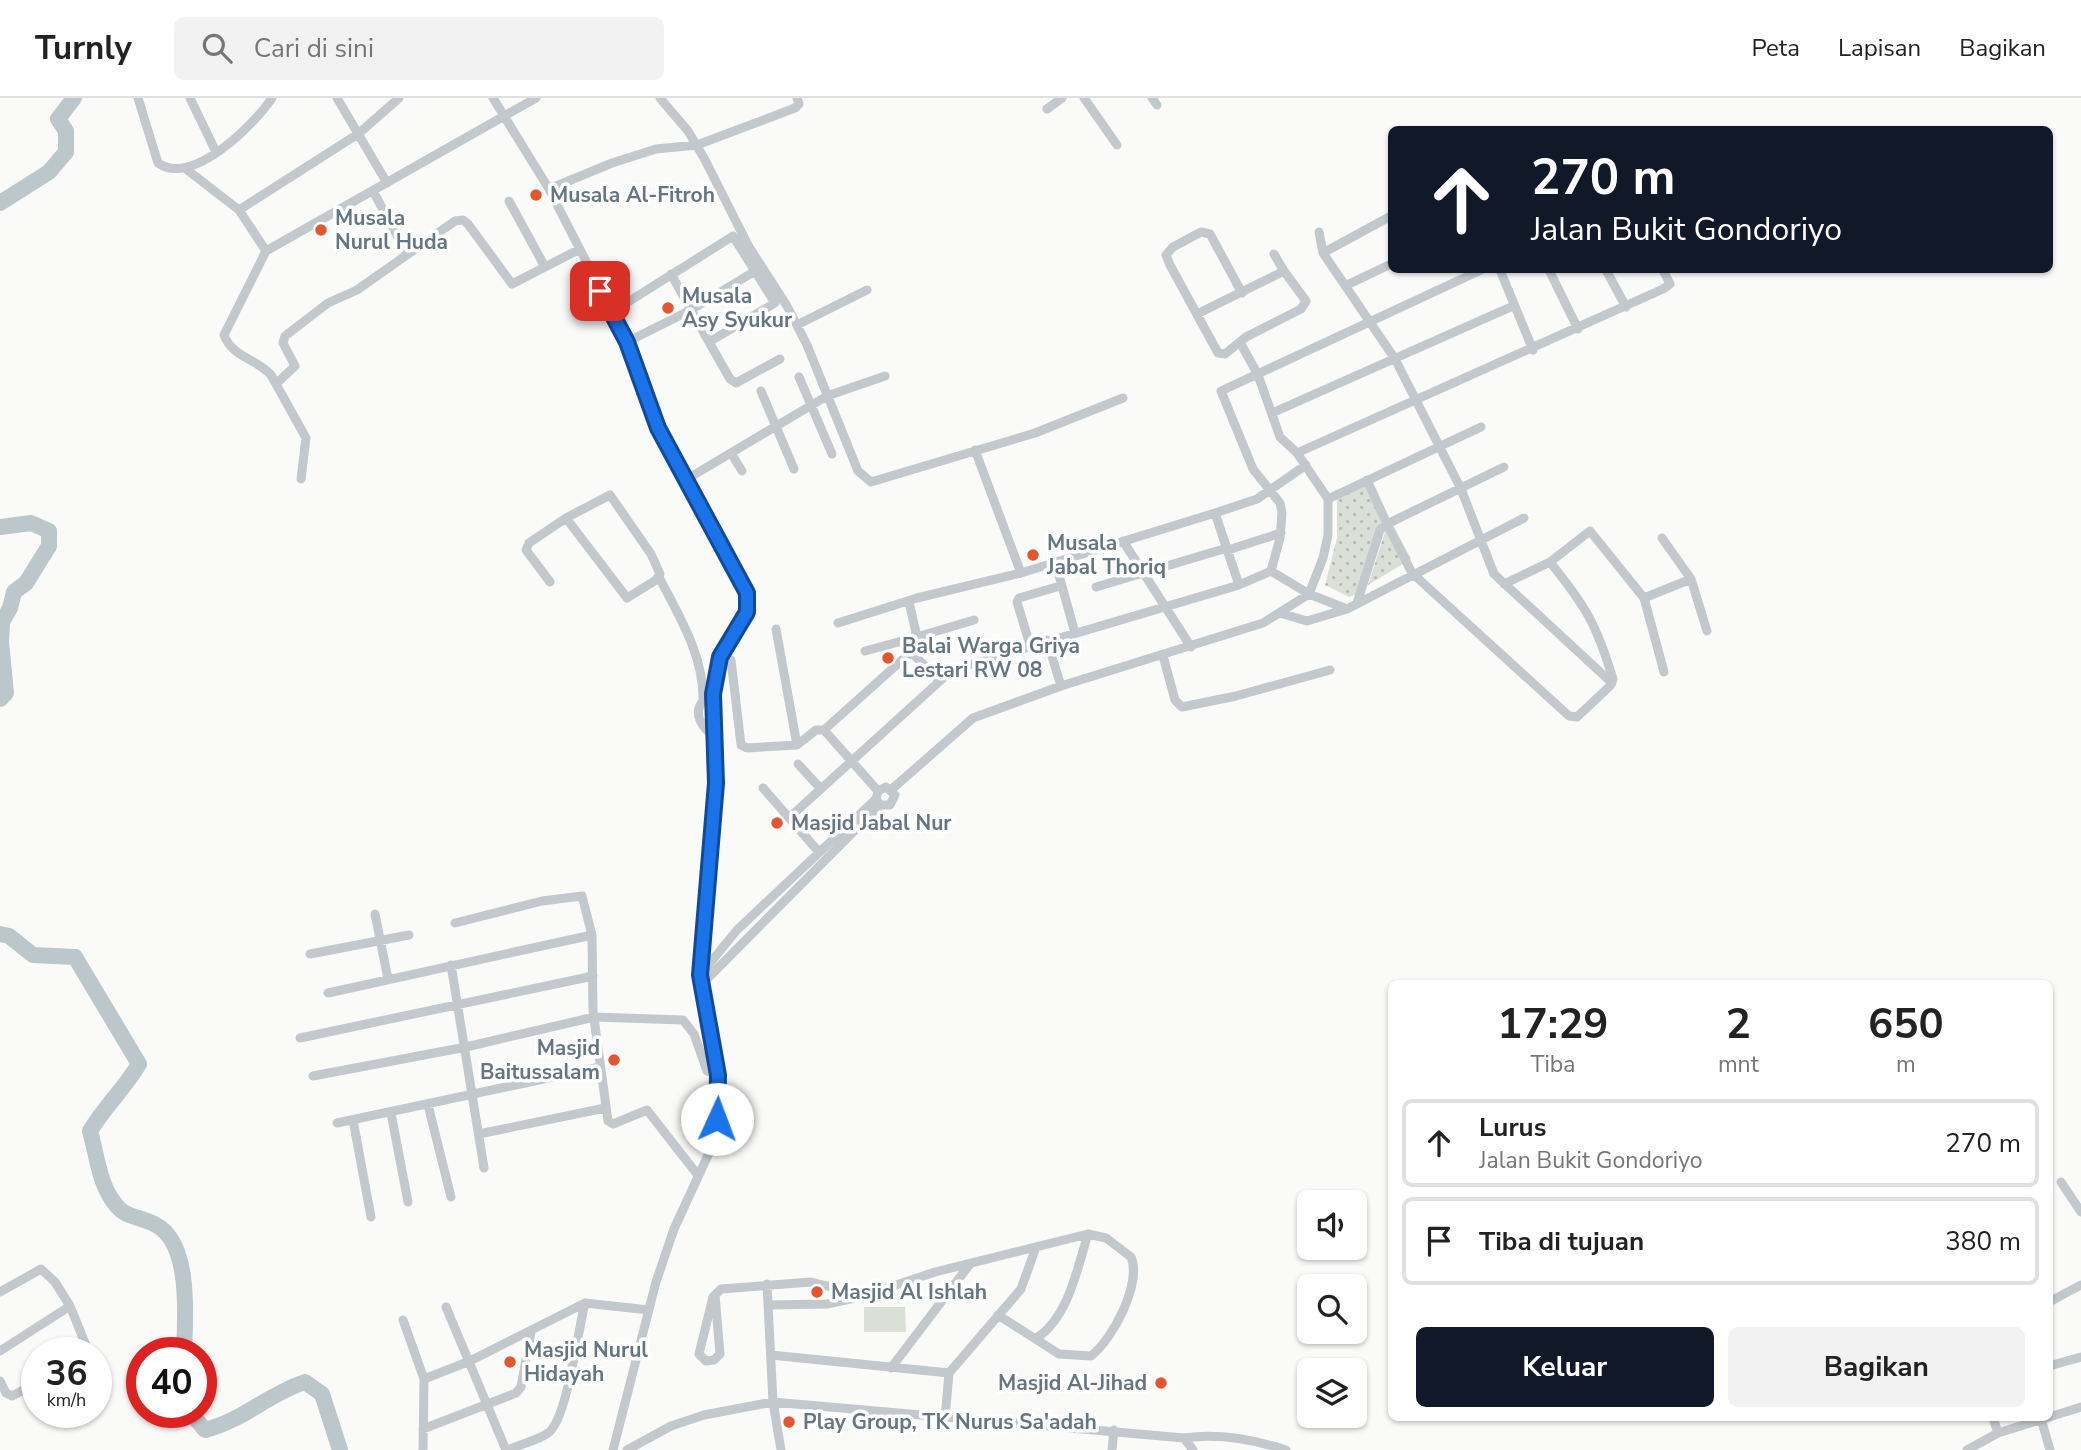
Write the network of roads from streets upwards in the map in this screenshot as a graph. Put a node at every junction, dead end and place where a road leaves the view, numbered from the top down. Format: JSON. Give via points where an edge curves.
{"nodes":[{"id":1,"x":138,"y":98,"type":"edge"},
{"id":2,"x":190,"y":98,"type":"edge"},
{"id":3,"x":272,"y":98,"type":"edge"},
{"id":4,"x":337,"y":98,"type":"edge"},
{"id":5,"x":399,"y":98,"type":"edge"},
{"id":6,"x":493,"y":98,"type":"edge"},
{"id":7,"x":536,"y":98,"type":"edge"},
{"id":8,"x":660,"y":98,"type":"edge"},
{"id":9,"x":1062,"y":98,"type":"edge"},
{"id":10,"x":1084,"y":98,"type":"edge"},
{"id":11,"x":798,"y":99,"type":"edge"},
{"id":12,"x":1047,"y":109,"type":"dead end"},
{"id":13,"x":503,"y":114,"type":"junction"},
{"id":14,"x":358,"y":134,"type":"junction"},
{"id":15,"x":697,"y":145,"type":"junction"},
{"id":16,"x":1117,"y":145,"type":"dead end"},
{"id":17,"x":216,"y":152,"type":"junction"},
{"id":18,"x":186,"y":169,"type":"junction"},
{"id":19,"x":387,"y":183,"type":"junction"},
{"id":20,"x":549,"y":189,"type":"junction"},
{"id":21,"x":373,"y":191,"type":"junction"},
{"id":22,"x":509,"y":201,"type":"dead end"},
{"id":23,"x":239,"y":210,"type":"junction"},
{"id":24,"x":1388,"y":218,"type":"edge"},
{"id":25,"x":1319,"y":232,"type":"dead end"},
{"id":26,"x":578,"y":250,"type":"junction"},
{"id":27,"x":266,"y":251,"type":"junction"},
{"id":28,"x":1324,"y":253,"type":"junction"},
{"id":29,"x":407,"y":254,"type":"junction"},
{"id":30,"x":1274,"y":254,"type":"dead end"},
{"id":31,"x":1388,"y":265,"type":"edge"},
{"id":32,"x":545,"y":267,"type":"junction"},
{"id":33,"x":755,"y":271,"type":"junction"},
{"id":34,"x":1284,"y":271,"type":"junction"},
{"id":35,"x":1474,"y":273,"type":"edge"},
{"id":36,"x":1501,"y":273,"type":"edge"},
{"id":37,"x":1550,"y":273,"type":"edge"},
{"id":38,"x":1608,"y":273,"type":"edge"},
{"id":39,"x":1664,"y":273,"type":"edge"},
{"id":40,"x":671,"y":274,"type":"junction"},
{"id":41,"x":1346,"y":285,"type":"junction"},
{"id":42,"x":867,"y":290,"type":"dead end"},
{"id":43,"x":1242,"y":293,"type":"junction"},
{"id":44,"x":1513,"y":306,"type":"junction"},
{"id":45,"x":1626,"y":307,"type":"junction"},
{"id":46,"x":691,"y":310,"type":"junction"},
{"id":47,"x":612,"y":312,"type":"junction"},
{"id":48,"x":1197,"y":314,"type":"junction"},
{"id":49,"x":1369,"y":321,"type":"junction"},
{"id":50,"x":797,"y":325,"type":"junction"},
{"id":51,"x":1578,"y":330,"type":"junction"},
{"id":52,"x":627,"y":342,"type":"junction"},
{"id":53,"x":709,"y":342,"type":"junction"},
{"id":54,"x":1241,"y":344,"type":"junction"},
{"id":55,"x":1532,"y":350,"type":"junction"},
{"id":56,"x":780,"y":359,"type":"dead end"},
{"id":57,"x":1395,"y":359,"type":"junction"},
{"id":58,"x":1258,"y":375,"type":"junction"},
{"id":59,"x":799,"y":376,"type":"dead end"},
{"id":60,"x":885,"y":376,"type":"dead end"},
{"id":61,"x":276,"y":384,"type":"junction"},
{"id":62,"x":761,"y":391,"type":"dead end"},
{"id":63,"x":827,"y":396,"type":"junction"},
{"id":64,"x":1123,"y":398,"type":"dead end"},
{"id":65,"x":1417,"y":402,"type":"junction"},
{"id":66,"x":811,"y":408,"type":"junction"},
{"id":67,"x":1272,"y":413,"type":"junction"},
{"id":68,"x":1481,"y":427,"type":"dead end"},
{"id":69,"x":776,"y":429,"type":"junction"},
{"id":70,"x":1440,"y":446,"type":"junction"},
{"id":71,"x":975,"y":450,"type":"junction"},
{"id":72,"x":731,"y":453,"type":"junction"},
{"id":73,"x":1297,"y":453,"type":"junction"},
{"id":74,"x":832,"y":454,"type":"dead end"},
{"id":75,"x":1306,"y":465,"type":"junction"},
{"id":76,"x":1504,"y":467,"type":"dead end"},
{"id":77,"x":794,"y":469,"type":"dead end"},
{"id":78,"x":742,"y":471,"type":"dead end"},
{"id":79,"x":301,"y":479,"type":"dead end"},
{"id":80,"x":687,"y":479,"type":"junction"},
{"id":81,"x":1367,"y":480,"type":"junction"},
{"id":82,"x":1461,"y":489,"type":"junction"},
{"id":83,"x":1269,"y":492,"type":"junction"},
{"id":84,"x":1328,"y":499,"type":"junction"},
{"id":85,"x":1215,"y":513,"type":"junction"},
{"id":86,"x":566,"y":518,"type":"junction"},
{"id":87,"x":1524,"y":518,"type":"dead end"},
{"id":88,"x":1387,"y":524,"type":"junction"},
{"id":89,"x":1281,"y":533,"type":"junction"},
{"id":90,"x":1662,"y":538,"type":"dead end"},
{"id":91,"x":1482,"y":539,"type":"junction"},
{"id":92,"x":1123,"y":541,"type":"junction"},
{"id":93,"x":1228,"y":549,"type":"junction"},
{"id":94,"x":1055,"y":561,"type":"junction"},
{"id":95,"x":1550,"y":562,"type":"junction"},
{"id":96,"x":1271,"y":571,"type":"junction"},
{"id":97,"x":1145,"y":572,"type":"junction"},
{"id":98,"x":1021,"y":573,"type":"junction"},
{"id":99,"x":1412,"y":573,"type":"junction"},
{"id":100,"x":659,"y":577,"type":"junction"},
{"id":101,"x":1691,"y":579,"type":"junction"},
{"id":102,"x":550,"y":582,"type":"dead end"},
{"id":103,"x":1504,"y":584,"type":"junction"},
{"id":104,"x":1239,"y":585,"type":"junction"},
{"id":105,"x":1060,"y":586,"type":"junction"},
{"id":106,"x":1096,"y":587,"type":"dead end"},
{"id":107,"x":1309,"y":594,"type":"junction"},
{"id":108,"x":1644,"y":597,"type":"junction"},
{"id":109,"x":909,"y":602,"type":"junction"},
{"id":110,"x":1357,"y":603,"type":"junction"},
{"id":111,"x":1165,"y":607,"type":"junction"},
{"id":112,"x":1347,"y":609,"type":"junction"},
{"id":113,"x":1283,"y":614,"type":"junction"},
{"id":114,"x":974,"y":620,"type":"dead end"},
{"id":115,"x":838,"y":623,"type":"dead end"},
{"id":116,"x":776,"y":629,"type":"dead end"},
{"id":117,"x":1707,"y":631,"type":"dead end"},
{"id":118,"x":1075,"y":633,"type":"junction"},
{"id":119,"x":917,"y":637,"type":"junction"},
{"id":120,"x":1047,"y":640,"type":"junction"},
{"id":121,"x":1030,"y":645,"type":"junction"},
{"id":122,"x":1191,"y":647,"type":"junction"},
{"id":123,"x":865,"y":652,"type":"dead end"},
{"id":124,"x":911,"y":652,"type":"junction"},
{"id":125,"x":1163,"y":656,"type":"junction"},
{"id":126,"x":731,"y":660,"type":"dead end"},
{"id":127,"x":1330,"y":670,"type":"dead end"},
{"id":128,"x":1664,"y":672,"type":"dead end"},
{"id":129,"x":939,"y":680,"type":"junction"},
{"id":130,"x":1612,"y":683,"type":"junction"},
{"id":131,"x":1061,"y":686,"type":"junction"},
{"id":132,"x":713,"y":694,"type":"junction"},
{"id":133,"x":703,"y":700,"type":"junction"},
{"id":134,"x":824,"y":730,"type":"junction"},
{"id":135,"x":716,"y":739,"type":"junction"},
{"id":136,"x":797,"y":745,"type":"junction"},
{"id":137,"x":852,"y":760,"type":"junction"},
{"id":138,"x":798,"y":764,"type":"dead end"},
{"id":139,"x":763,"y":788,"type":"dead end"},
{"id":140,"x":821,"y":789,"type":"junction"},
{"id":141,"x":892,"y":789,"type":"junction"},
{"id":142,"x":878,"y":798,"type":"junction"},
{"id":143,"x":790,"y":817,"type":"junction"},
{"id":144,"x":818,"y":851,"type":"junction"},
{"id":145,"x":375,"y":914,"type":"dead end"},
{"id":146,"x":455,"y":923,"type":"dead end"},
{"id":147,"x":409,"y":935,"type":"dead end"},
{"id":148,"x":592,"y":935,"type":"junction"},
{"id":149,"x":380,"y":940,"type":"junction"},
{"id":150,"x":310,"y":954,"type":"dead end"},
{"id":151,"x":451,"y":965,"type":"junction"},
{"id":152,"x":593,"y":976,"type":"junction"},
{"id":153,"x":388,"y":979,"type":"junction"},
{"id":154,"x":701,"y":979,"type":"junction"},
{"id":155,"x":328,"y":993,"type":"dead end"},
{"id":156,"x":456,"y":1007,"type":"junction"},
{"id":157,"x":594,"y":1017,"type":"junction"},
{"id":158,"x":300,"y":1038,"type":"dead end"},
{"id":159,"x":466,"y":1047,"type":"junction"},
{"id":160,"x":600,"y":1067,"type":"junction"},
{"id":161,"x":718,"y":1075,"type":"junction"},
{"id":162,"x":313,"y":1076,"type":"dead end"},
{"id":163,"x":472,"y":1094,"type":"junction"},
{"id":164,"x":428,"y":1105,"type":"junction"},
{"id":165,"x":605,"y":1108,"type":"junction"},
{"id":166,"x":391,"y":1113,"type":"junction"},
{"id":167,"x":353,"y":1120,"type":"junction"},
{"id":168,"x":337,"y":1123,"type":"dead end"},
{"id":169,"x":479,"y":1133,"type":"junction"},
{"id":170,"x":484,"y":1168,"type":"dead end"},
{"id":171,"x":698,"y":1174,"type":"junction"},
{"id":172,"x":2061,"y":1182,"type":"dead end"},
{"id":173,"x":451,"y":1197,"type":"dead end"},
{"id":174,"x":408,"y":1202,"type":"dead end"},
{"id":175,"x":2081,"y":1212,"type":"edge"},
{"id":176,"x":371,"y":1217,"type":"dead end"},
{"id":177,"x":1088,"y":1234,"type":"junction"},
{"id":178,"x":1037,"y":1247,"type":"junction"},
{"id":179,"x":970,"y":1265,"type":"junction"},
{"id":180,"x":767,"y":1284,"type":"junction"},
{"id":181,"x":2081,"y":1285,"type":"edge"},
{"id":182,"x":0,"y":1292,"type":"edge"},
{"id":183,"x":715,"y":1295,"type":"junction"},
{"id":184,"x":864,"y":1296,"type":"junction"},
{"id":185,"x":2053,"y":1300,"type":"edge"},
{"id":186,"x":585,"y":1304,"type":"junction"},
{"id":187,"x":768,"y":1305,"type":"junction"},
{"id":188,"x":70,"y":1306,"type":"junction"},
{"id":189,"x":446,"y":1307,"type":"dead end"},
{"id":190,"x":649,"y":1310,"type":"junction"},
{"id":191,"x":998,"y":1315,"type":"junction"},
{"id":192,"x":403,"y":1320,"type":"dead end"},
{"id":193,"x":531,"y":1332,"type":"junction"},
{"id":194,"x":83,"y":1337,"type":"edge"},
{"id":195,"x":1037,"y":1338,"type":"junction"},
{"id":196,"x":0,"y":1351,"type":"edge"},
{"id":197,"x":771,"y":1355,"type":"junction"},
{"id":198,"x":2081,"y":1357,"type":"edge"},
{"id":199,"x":470,"y":1361,"type":"junction"},
{"id":200,"x":2053,"y":1365,"type":"edge"},
{"id":201,"x":891,"y":1368,"type":"junction"},
{"id":202,"x":949,"y":1373,"type":"junction"},
{"id":203,"x":424,"y":1379,"type":"junction"},
{"id":204,"x":0,"y":1381,"type":"edge"},
{"id":205,"x":21,"y":1391,"type":"edge"},
{"id":206,"x":773,"y":1402,"type":"junction"},
{"id":207,"x":490,"y":1405,"type":"junction"},
{"id":208,"x":2081,"y":1407,"type":"edge"},
{"id":209,"x":944,"y":1418,"type":"junction"},
{"id":210,"x":2053,"y":1418,"type":"edge"},
{"id":211,"x":1994,"y":1421,"type":"edge"},
{"id":212,"x":2042,"y":1422,"type":"joint"},
{"id":213,"x":423,"y":1429,"type":"junction"},
{"id":214,"x":1114,"y":1430,"type":"junction"},
{"id":215,"x":1998,"y":1433,"type":"junction"},
{"id":216,"x":1184,"y":1438,"type":"junction"},
{"id":217,"x":423,"y":1450,"type":"edge"},
{"id":218,"x":507,"y":1450,"type":"edge"},
{"id":219,"x":613,"y":1450,"type":"edge"},
{"id":220,"x":627,"y":1450,"type":"edge"},
{"id":221,"x":781,"y":1450,"type":"edge"},
{"id":222,"x":1112,"y":1450,"type":"edge"},
{"id":223,"x":1193,"y":1450,"type":"edge"},
{"id":224,"x":1286,"y":1450,"type":"edge"},
{"id":225,"x":1967,"y":1450,"type":"edge"},
{"id":226,"x":2050,"y":1450,"type":"edge"}],
"edges":[{"from":1,"to":18,"type":"street","via":[[158,163],[171,170]]},
{"from":2,"to":17,"type":"street"},
{"from":3,"to":17,"type":"street","via":[[258,119]]},
{"from":4,"to":14,"type":"street"},
{"from":5,"to":14,"type":"street"},
{"from":6,"to":13,"type":"street"},
{"from":7,"to":13,"type":"street"},
{"from":8,"to":15,"type":"street"},
{"from":9,"to":12,"type":"street"},
{"from":10,"to":16,"type":"street"},
{"from":11,"to":15,"type":"street","via":[[795,108]]},
{"from":13,"to":19,"type":"street"},
{"from":13,"to":20,"type":"street"},
{"from":14,"to":19,"type":"street"},
{"from":14,"to":23,"type":"street"},
{"from":15,"to":20,"type":"street","via":[[656,149]]},
{"from":15,"to":50,"type":"street","via":[[749,247]]},
{"from":17,"to":18,"type":"street"},
{"from":18,"to":23,"type":"street"},
{"from":19,"to":21,"type":"street"},
{"from":20,"to":26,"type":"street"},
{"from":21,"to":27,"type":"street"},
{"from":21,"to":29,"type":"street"},
{"from":22,"to":32,"type":"street"},
{"from":23,"to":27,"type":"street"},
{"from":24,"to":28,"type":"street"},
{"from":25,"to":28,"type":"street"},
{"from":26,"to":32,"type":"street"},
{"from":26,"to":47,"type":"street"},
{"from":27,"to":61,"type":"street","via":[[223,335],[244,358],[265,368]]},
{"from":28,"to":41,"type":"street"},
{"from":29,"to":32,"type":"street","via":[[463,220],[512,284]]},
{"from":29,"to":61,"type":"street","via":[[285,335],[283,343],[295,366]]},
{"from":30,"to":34,"type":"street"},
{"from":31,"to":41,"type":"street"},
{"from":33,"to":40,"type":"street","via":[[733,236]]},
{"from":33,"to":46,"type":"street"},
{"from":33,"to":53,"type":"street","via":[[775,303]]},
{"from":34,"to":43,"type":"street"},
{"from":34,"to":54,"type":"street","via":[[1305,304]]},
{"from":35,"to":49,"type":"street"},
{"from":36,"to":44,"type":"street"},
{"from":37,"to":51,"type":"street"},
{"from":38,"to":45,"type":"street"},
{"from":39,"to":45,"type":"street","via":[[1670,284]]},
{"from":40,"to":46,"type":"street"},
{"from":40,"to":47,"type":"street"},
{"from":41,"to":49,"type":"street"},
{"from":42,"to":50,"type":"street"},
{"from":43,"to":48,"type":"street"},
{"from":43,"to":48,"type":"street","via":[[1210,234],[1201,232],[1166,255]]},
{"from":44,"to":55,"type":"street"},
{"from":44,"to":57,"type":"street"},
{"from":45,"to":51,"type":"street"},
{"from":46,"to":52,"type":"street"},
{"from":46,"to":53,"type":"street"},
{"from":47,"to":52,"type":"street"},
{"from":48,"to":54,"type":"street","via":[[1218,353]]},
{"from":49,"to":57,"type":"street"},
{"from":49,"to":58,"type":"street"},
{"from":50,"to":63,"type":"street"},
{"from":51,"to":55,"type":"street"},
{"from":52,"to":80,"type":"street","via":[[658,428]]},
{"from":53,"to":56,"type":"street","via":[[736,383]]},
{"from":54,"to":58,"type":"street"},
{"from":55,"to":65,"type":"street"},
{"from":57,"to":65,"type":"street"},
{"from":57,"to":67,"type":"street"},
{"from":58,"to":67,"type":"street"},
{"from":58,"to":83,"type":"street","via":[[1221,391],[1253,469]]},
{"from":59,"to":66,"type":"street"},
{"from":60,"to":63,"type":"street"},
{"from":61,"to":79,"type":"street","via":[[306,438]]},
{"from":62,"to":69,"type":"street"},
{"from":63,"to":66,"type":"street"},
{"from":63,"to":71,"type":"street","via":[[858,471],[872,482]]},
{"from":64,"to":71,"type":"street","via":[[1035,433]]},
{"from":65,"to":70,"type":"street"},
{"from":65,"to":73,"type":"street"},
{"from":66,"to":69,"type":"street"},
{"from":66,"to":74,"type":"street"},
{"from":67,"to":73,"type":"street","via":[[1280,437]]},
{"from":68,"to":70,"type":"street"},
{"from":69,"to":72,"type":"street"},
{"from":69,"to":77,"type":"street"},
{"from":70,"to":81,"type":"street"},
{"from":70,"to":82,"type":"street"},
{"from":71,"to":98,"type":"street"},
{"from":72,"to":78,"type":"street"},
{"from":72,"to":80,"type":"street"},
{"from":73,"to":75,"type":"street"},
{"from":75,"to":83,"type":"street"},
{"from":75,"to":84,"type":"street"},
{"from":76,"to":82,"type":"street"},
{"from":80,"to":132,"type":"street","via":[[738,575],[748,604],[720,657]]},
{"from":81,"to":84,"type":"street"},
{"from":81,"to":88,"type":"street"},
{"from":82,"to":88,"type":"street"},
{"from":82,"to":91,"type":"street"},
{"from":83,"to":85,"type":"street"},
{"from":83,"to":89,"type":"street","via":[[1280,503]]},
{"from":84,"to":107,"type":"street","via":[[1328,535]]},
{"from":85,"to":92,"type":"street"},
{"from":85,"to":93,"type":"street"},
{"from":86,"to":100,"type":"street","via":[[627,598]]},
{"from":86,"to":100,"type":"street","via":[[610,495],[651,554]]},
{"from":86,"to":102,"type":"street","via":[[529,543],[526,550]]},
{"from":87,"to":91,"type":"street"},
{"from":88,"to":99,"type":"street"},
{"from":88,"to":110,"type":"street","via":[[1380,530]]},
{"from":89,"to":93,"type":"street"},
{"from":89,"to":96,"type":"street"},
{"from":90,"to":101,"type":"street"},
{"from":91,"to":99,"type":"street"},
{"from":91,"to":103,"type":"street","via":[[1494,574]]},
{"from":92,"to":94,"type":"street"},
{"from":92,"to":97,"type":"street"},
{"from":93,"to":97,"type":"street"},
{"from":93,"to":104,"type":"street"},
{"from":94,"to":98,"type":"street"},
{"from":94,"to":105,"type":"street"},
{"from":95,"to":103,"type":"street"},
{"from":95,"to":108,"type":"street","via":[[1590,531]]},
{"from":95,"to":130,"type":"street","via":[[1597,627]]},
{"from":96,"to":104,"type":"street"},
{"from":96,"to":107,"type":"street"},
{"from":97,"to":106,"type":"street"},
{"from":97,"to":111,"type":"street"},
{"from":98,"to":109,"type":"street"},
{"from":99,"to":110,"type":"street"},
{"from":99,"to":130,"type":"street","via":[[1569,716],[1585,712]]},
{"from":100,"to":133,"type":"street","via":[[697,657]]},
{"from":101,"to":108,"type":"street"},
{"from":101,"to":117,"type":"street"},
{"from":103,"to":130,"type":"street"},
{"from":104,"to":111,"type":"street"},
{"from":105,"to":118,"type":"street"},
{"from":105,"to":121,"type":"street","via":[[1019,598]]},
{"from":107,"to":112,"type":"street"},
{"from":107,"to":113,"type":"street"},
{"from":108,"to":128,"type":"street"},
{"from":109,"to":115,"type":"street"},
{"from":109,"to":119,"type":"street"},
{"from":110,"to":112,"type":"street"},
{"from":111,"to":118,"type":"street"},
{"from":111,"to":122,"type":"street"},
{"from":112,"to":113,"type":"street","via":[[1307,621]]},
{"from":113,"to":122,"type":"street"},
{"from":114,"to":119,"type":"street"},
{"from":116,"to":136,"type":"street"},
{"from":118,"to":120,"type":"street"},
{"from":119,"to":123,"type":"street"},
{"from":119,"to":124,"type":"street"},
{"from":120,"to":121,"type":"street"},
{"from":120,"to":131,"type":"street"},
{"from":121,"to":129,"type":"street","via":[[952,670]]},
{"from":122,"to":125,"type":"street"},
{"from":124,"to":129,"type":"street"},
{"from":124,"to":134,"type":"street"},
{"from":125,"to":127,"type":"street","via":[[1175,700],[1182,707]]},
{"from":125,"to":131,"type":"street"},
{"from":126,"to":136,"type":"street","via":[[741,745]]},
{"from":129,"to":137,"type":"street"},
{"from":131,"to":141,"type":"street","via":[[973,718]]},
{"from":132,"to":133,"type":"street"},
{"from":132,"to":135,"type":"street"},
{"from":133,"to":135,"type":"street","via":[[698,711],[700,723]]},
{"from":134,"to":136,"type":"street","via":[[816,730]]},
{"from":134,"to":137,"type":"street"},
{"from":135,"to":154,"type":"street"},
{"from":137,"to":140,"type":"street"},
{"from":137,"to":142,"type":"street"},
{"from":138,"to":140,"type":"street"},
{"from":139,"to":143,"type":"street"},
{"from":140,"to":143,"type":"street"},
{"from":141,"to":142,"type":"street","via":[[886,787]]},
{"from":141,"to":142,"type":"street","via":[[893,803]]},
{"from":142,"to":144,"type":"street"},
{"from":142,"to":154,"type":"street"},
{"from":143,"to":144,"type":"street"},
{"from":144,"to":154,"type":"street","via":[[737,930]]},
{"from":145,"to":149,"type":"street"},
{"from":146,"to":148,"type":"street","via":[[575,895],[582,896]]},
{"from":147,"to":149,"type":"street"},
{"from":148,"to":151,"type":"street"},
{"from":148,"to":152,"type":"street"},
{"from":149,"to":150,"type":"street"},
{"from":149,"to":153,"type":"street"},
{"from":151,"to":153,"type":"street"},
{"from":151,"to":156,"type":"street"},
{"from":152,"to":156,"type":"street"},
{"from":152,"to":157,"type":"street"},
{"from":153,"to":155,"type":"street"},
{"from":154,"to":161,"type":"street"},
{"from":156,"to":158,"type":"street"},
{"from":156,"to":159,"type":"street"},
{"from":157,"to":159,"type":"street"},
{"from":157,"to":160,"type":"street"},
{"from":157,"to":161,"type":"street","via":[[683,1020],[694,1034],[706,1071]]},
{"from":159,"to":162,"type":"street"},
{"from":159,"to":163,"type":"street"},
{"from":160,"to":163,"type":"street"},
{"from":160,"to":165,"type":"street"},
{"from":161,"to":171,"type":"street","via":[[717,1119],[709,1153]]},
{"from":163,"to":164,"type":"street"},
{"from":163,"to":169,"type":"street"},
{"from":164,"to":166,"type":"street"},
{"from":164,"to":173,"type":"street"},
{"from":165,"to":169,"type":"street"},
{"from":165,"to":171,"type":"street","via":[[613,1124],[647,1110]]},
{"from":166,"to":167,"type":"street"},
{"from":166,"to":174,"type":"street"},
{"from":167,"to":168,"type":"street"},
{"from":167,"to":176,"type":"street"},
{"from":169,"to":170,"type":"street"},
{"from":171,"to":190,"type":"street","via":[[669,1242]]},
{"from":172,"to":175,"type":"street"},
{"from":177,"to":178,"type":"street"},
{"from":177,"to":195,"type":"street","via":[[1060,1312]]},
{"from":177,"to":195,"type":"street","via":[[1100,1235],[1131,1256],[1134,1272],[1112,1332],[1091,1356],[1059,1354]]},
{"from":178,"to":179,"type":"street"},
{"from":178,"to":191,"type":"street","via":[[1027,1278]]},
{"from":179,"to":184,"type":"street"},
{"from":179,"to":201,"type":"street"},
{"from":180,"to":183,"type":"street","via":[[731,1286]]},
{"from":180,"to":184,"type":"street","via":[[816,1282]]},
{"from":180,"to":187,"type":"street"},
{"from":181,"to":185,"type":"street"},
{"from":182,"to":188,"type":"street","via":[[41,1269]]},
{"from":183,"to":183,"type":"street","via":[[699,1354],[710,1361],[720,1354]]},
{"from":184,"to":187,"type":"street","via":[[819,1305]]},
{"from":186,"to":190,"type":"street"},
{"from":186,"to":193,"type":"street"},
{"from":186,"to":218,"type":"street","via":[[556,1424],[548,1433]]},
{"from":187,"to":197,"type":"street"},
{"from":188,"to":194,"type":"street"},
{"from":188,"to":196,"type":"street"},
{"from":189,"to":199,"type":"street"},
{"from":190,"to":219,"type":"street"},
{"from":191,"to":195,"type":"street"},
{"from":191,"to":202,"type":"street"},
{"from":192,"to":203,"type":"street"},
{"from":193,"to":199,"type":"street"},
{"from":193,"to":207,"type":"street","via":[[522,1387]]},
{"from":197,"to":201,"type":"street"},
{"from":197,"to":206,"type":"street"},
{"from":198,"to":200,"type":"street"},
{"from":199,"to":203,"type":"street"},
{"from":199,"to":207,"type":"street"},
{"from":201,"to":202,"type":"street"},
{"from":202,"to":209,"type":"street"},
{"from":203,"to":213,"type":"street"},
{"from":204,"to":205,"type":"street","via":[[12,1396]]},
{"from":206,"to":209,"type":"street"},
{"from":206,"to":220,"type":"street","via":[[704,1415],[671,1426]]},
{"from":206,"to":221,"type":"street"},
{"from":207,"to":213,"type":"street"},
{"from":207,"to":218,"type":"street"},
{"from":208,"to":210,"type":"street"},
{"from":209,"to":214,"type":"street"},
{"from":211,"to":215,"type":"street"},
{"from":212,"to":215,"type":"street"},
{"from":212,"to":226,"type":"street"},
{"from":213,"to":217,"type":"street"},
{"from":214,"to":216,"type":"street"},
{"from":214,"to":222,"type":"street"},
{"from":215,"to":225,"type":"street"},
{"from":216,"to":223,"type":"street"},
{"from":216,"to":224,"type":"street","via":[[1204,1435],[1253,1440]]}]}
